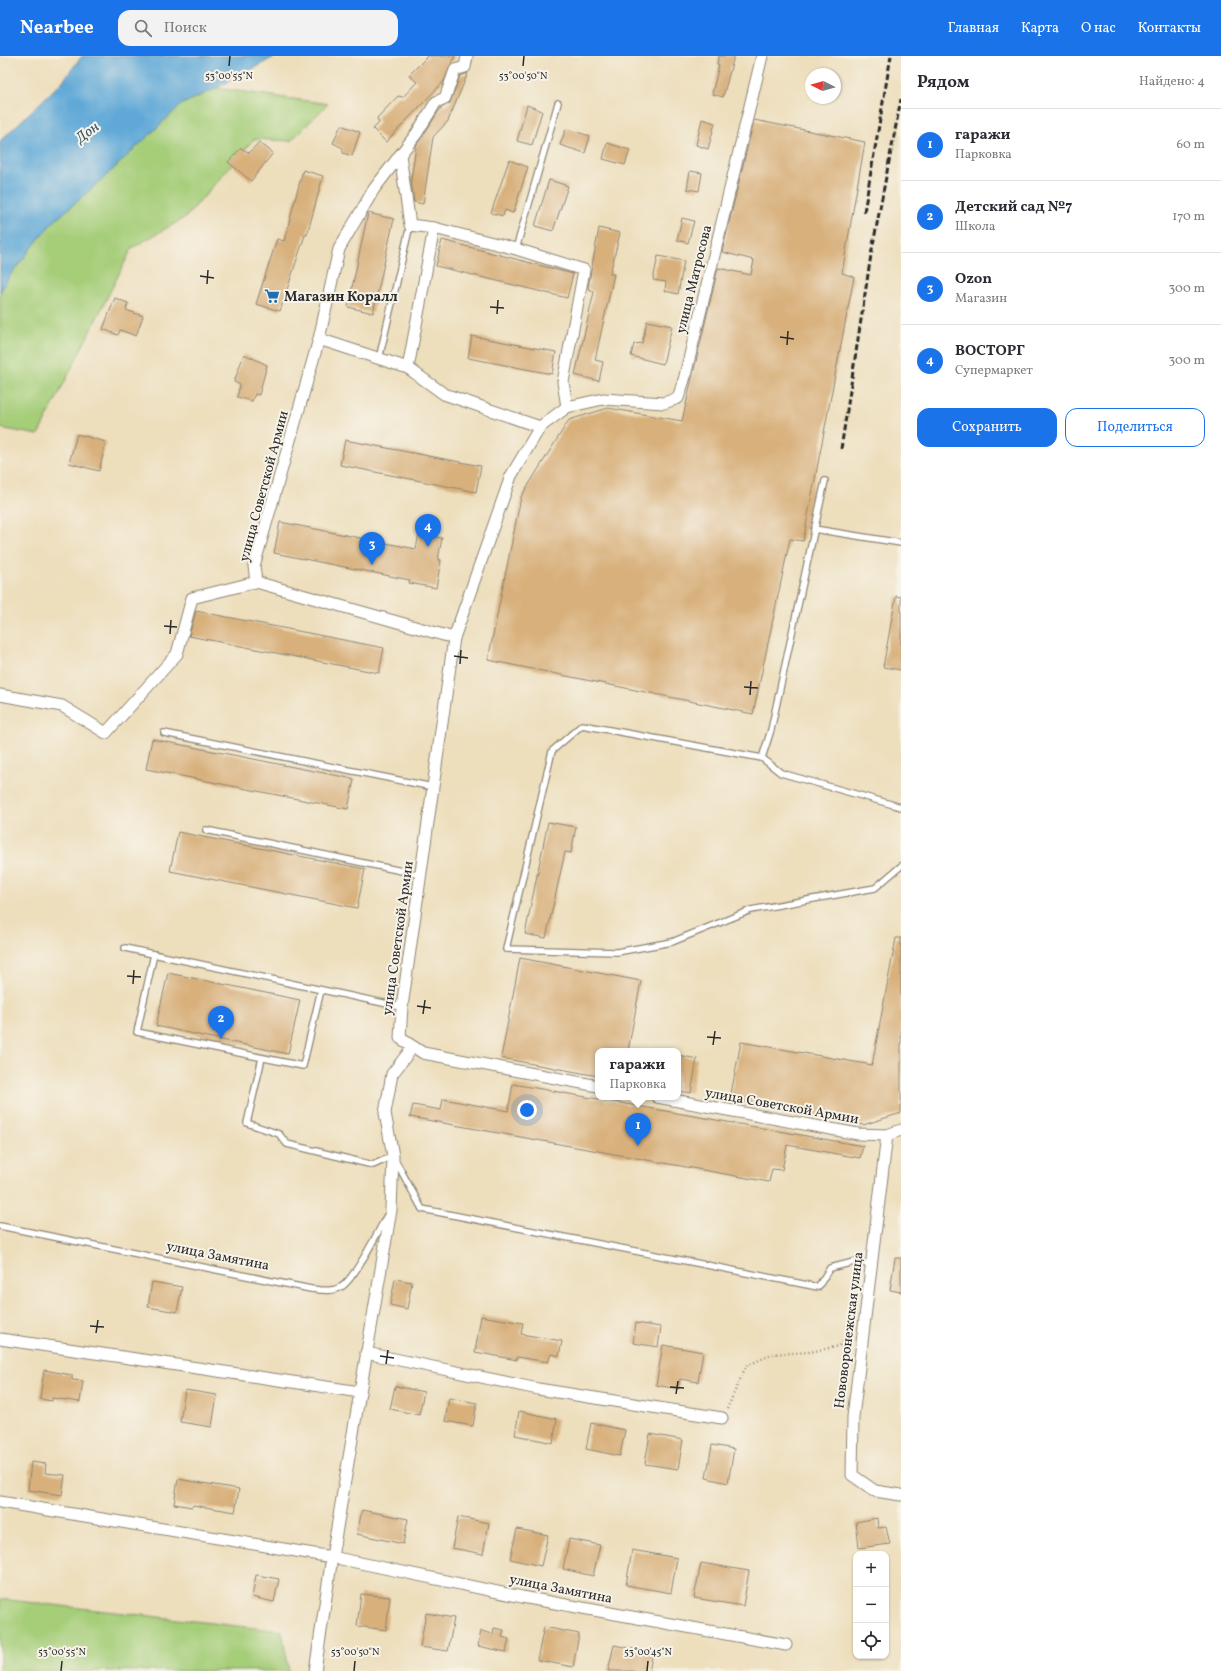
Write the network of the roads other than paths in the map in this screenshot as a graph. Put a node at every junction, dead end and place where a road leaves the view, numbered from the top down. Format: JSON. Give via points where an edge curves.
{"nodes":[{"id":1,"x":467,"y":56,"type":"edge"},
{"id":2,"x":762,"y":56,"type":"edge"},
{"id":3,"x":558,"y":103,"type":"dead end"},
{"id":4,"x":400,"y":155,"type":"junction"},
{"id":5,"x":410,"y":225,"type":"junction"},
{"id":6,"x":434,"y":228,"type":"junction"},
{"id":7,"x":516,"y":249,"type":"junction"},
{"id":8,"x":319,"y":338,"type":"junction"},
{"id":9,"x":379,"y":359,"type":"junction"},
{"id":10,"x":408,"y":368,"type":"junction"},
{"id":11,"x":567,"y":407,"type":"junction"},
{"id":12,"x":540,"y":427,"type":"junction"},
{"id":13,"x":825,"y":481,"type":"dead end"},
{"id":14,"x":814,"y":528,"type":"junction"},
{"id":15,"x":901,"y":543,"type":"edge"},
{"id":16,"x":256,"y":582,"type":"junction"},
{"id":17,"x":454,"y":638,"type":"junction"},
{"id":18,"x":0,"y":695,"type":"edge"},
{"id":19,"x":164,"y":733,"type":"dead end"},
{"id":20,"x":762,"y":758,"type":"junction"},
{"id":21,"x":433,"y":787,"type":"junction"},
{"id":22,"x":901,"y":806,"type":"edge"},
{"id":23,"x":206,"y":830,"type":"dead end"},
{"id":24,"x":901,"y":866,"type":"edge"},
{"id":25,"x":421,"y":875,"type":"junction"},
{"id":26,"x":125,"y":948,"type":"dead end"},
{"id":27,"x":154,"y":954,"type":"junction"},
{"id":28,"x":321,"y":990,"type":"junction"},
{"id":29,"x":402,"y":1007,"type":"junction"},
{"id":30,"x":414,"y":1047,"type":"junction"},
{"id":31,"x":262,"y":1058,"type":"junction"},
{"id":32,"x":595,"y":1085,"type":"edge"},
{"id":33,"x":673,"y":1100,"type":"edge"},
{"id":34,"x":901,"y":1130,"type":"edge"},
{"id":35,"x":887,"y":1135,"type":"junction"},
{"id":36,"x":392,"y":1156,"type":"junction"},
{"id":37,"x":391,"y":1210,"type":"junction"},
{"id":38,"x":0,"y":1226,"type":"edge"},
{"id":39,"x":872,"y":1264,"type":"junction"},
{"id":40,"x":0,"y":1339,"type":"edge"},
{"id":41,"x":366,"y":1353,"type":"junction"},
{"id":42,"x":360,"y":1392,"type":"junction"},
{"id":43,"x":722,"y":1418,"type":"road end"},
{"id":44,"x":901,"y":1495,"type":"edge"},
{"id":45,"x":0,"y":1502,"type":"edge"},
{"id":46,"x":332,"y":1556,"type":"junction"},
{"id":47,"x":786,"y":1646,"type":"dead end"},
{"id":48,"x":315,"y":1671,"type":"edge"}],
"edges":[{"from":1,"to":4,"type":"street","name":"улица Советской Армии","via":[[465,67],[455,70],[445,98],[436,102],[418,133]]},
{"from":2,"to":11,"type":"street","name":"улица Матросова","via":[[678,398],[664,403],[603,399]]},
{"from":3,"to":7,"type":"lane"},
{"from":4,"to":5,"type":"street"},
{"from":4,"to":8,"type":"street","name":"улица Советской Армии","via":[[374,189],[339,249]]},
{"from":5,"to":6,"type":"street"},
{"from":5,"to":9,"type":"lane"},
{"from":6,"to":7,"type":"street"},
{"from":6,"to":10,"type":"street"},
{"from":7,"to":11,"type":"street","via":[[584,270],[563,382]]},
{"from":8,"to":9,"type":"street"},
{"from":8,"to":16,"type":"street","name":"улица Советской Армии","via":[[254,566]]},
{"from":9,"to":10,"type":"street"},
{"from":10,"to":12,"type":"street","via":[[444,394]]},
{"from":11,"to":12,"type":"street","name":"улица Советской Армии"},
{"from":12,"to":17,"type":"street","name":"улица Советской Армии","via":[[511,476]]},
{"from":13,"to":14,"type":"lane"},
{"from":14,"to":15,"type":"lane"},
{"from":14,"to":20,"type":"lane","via":[[771,730]]},
{"from":16,"to":17,"type":"street","name":"улица Советской Армии"},
{"from":16,"to":18,"type":"street","via":[[192,598],[177,654],[106,733],[62,706]]},
{"from":17,"to":21,"type":"street","name":"улица Советской Армии"},
{"from":19,"to":21,"type":"lane"},
{"from":20,"to":22,"type":"lane","via":[[781,774]]},
{"from":20,"to":24,"type":"lane","via":[[582,725],[552,751],[506,950],[617,952],[672,942],[751,910],[875,888]]},
{"from":21,"to":25,"type":"street","name":"улица Советской Армии"},
{"from":23,"to":25,"type":"lane"},
{"from":25,"to":29,"type":"street","name":"улица Советской Армии"},
{"from":26,"to":27,"type":"lane"},
{"from":27,"to":28,"type":"lane"},
{"from":27,"to":31,"type":"lane","via":[[136,1032]]},
{"from":28,"to":29,"type":"lane"},
{"from":28,"to":31,"type":"lane","via":[[303,1066]]},
{"from":29,"to":30,"type":"street","name":"улица Советской Армии","via":[[400,1038]]},
{"from":30,"to":32,"type":"street","name":"улица Советской Армии","via":[[422,1053]]},
{"from":30,"to":36,"type":"street","via":[[392,1074],[385,1113]]},
{"from":31,"to":36,"type":"lane","via":[[247,1123],[279,1134],[287,1144],[373,1165]]},
{"from":33,"to":35,"type":"street","name":"улица Советской Армии","via":[[858,1134]]},
{"from":34,"to":35,"type":"street","name":"улица Советской Армии"},
{"from":35,"to":39,"type":"street","name":"Нововоронежская улица"},
{"from":36,"to":37,"type":"street"},
{"from":36,"to":39,"type":"lane","via":[[422,1210],[818,1287],[830,1268],[854,1262]]},
{"from":37,"to":38,"type":"lane","name":"улица Замятина","via":[[350,1278],[342,1287],[328,1291]]},
{"from":37,"to":41,"type":"street"},
{"from":39,"to":44,"type":"street","name":"Нововоронежская улица","via":[[853,1417],[852,1475],[875,1491]]},
{"from":40,"to":42,"type":"street"},
{"from":41,"to":42,"type":"street"},
{"from":41,"to":43,"type":"street","via":[[538,1389]]},
{"from":42,"to":46,"type":"street"},
{"from":45,"to":46,"type":"street","name":"улица Замятина"},
{"from":46,"to":47,"type":"street","name":"улица Замятина","via":[[522,1597]]},
{"from":46,"to":48,"type":"street"}]}
